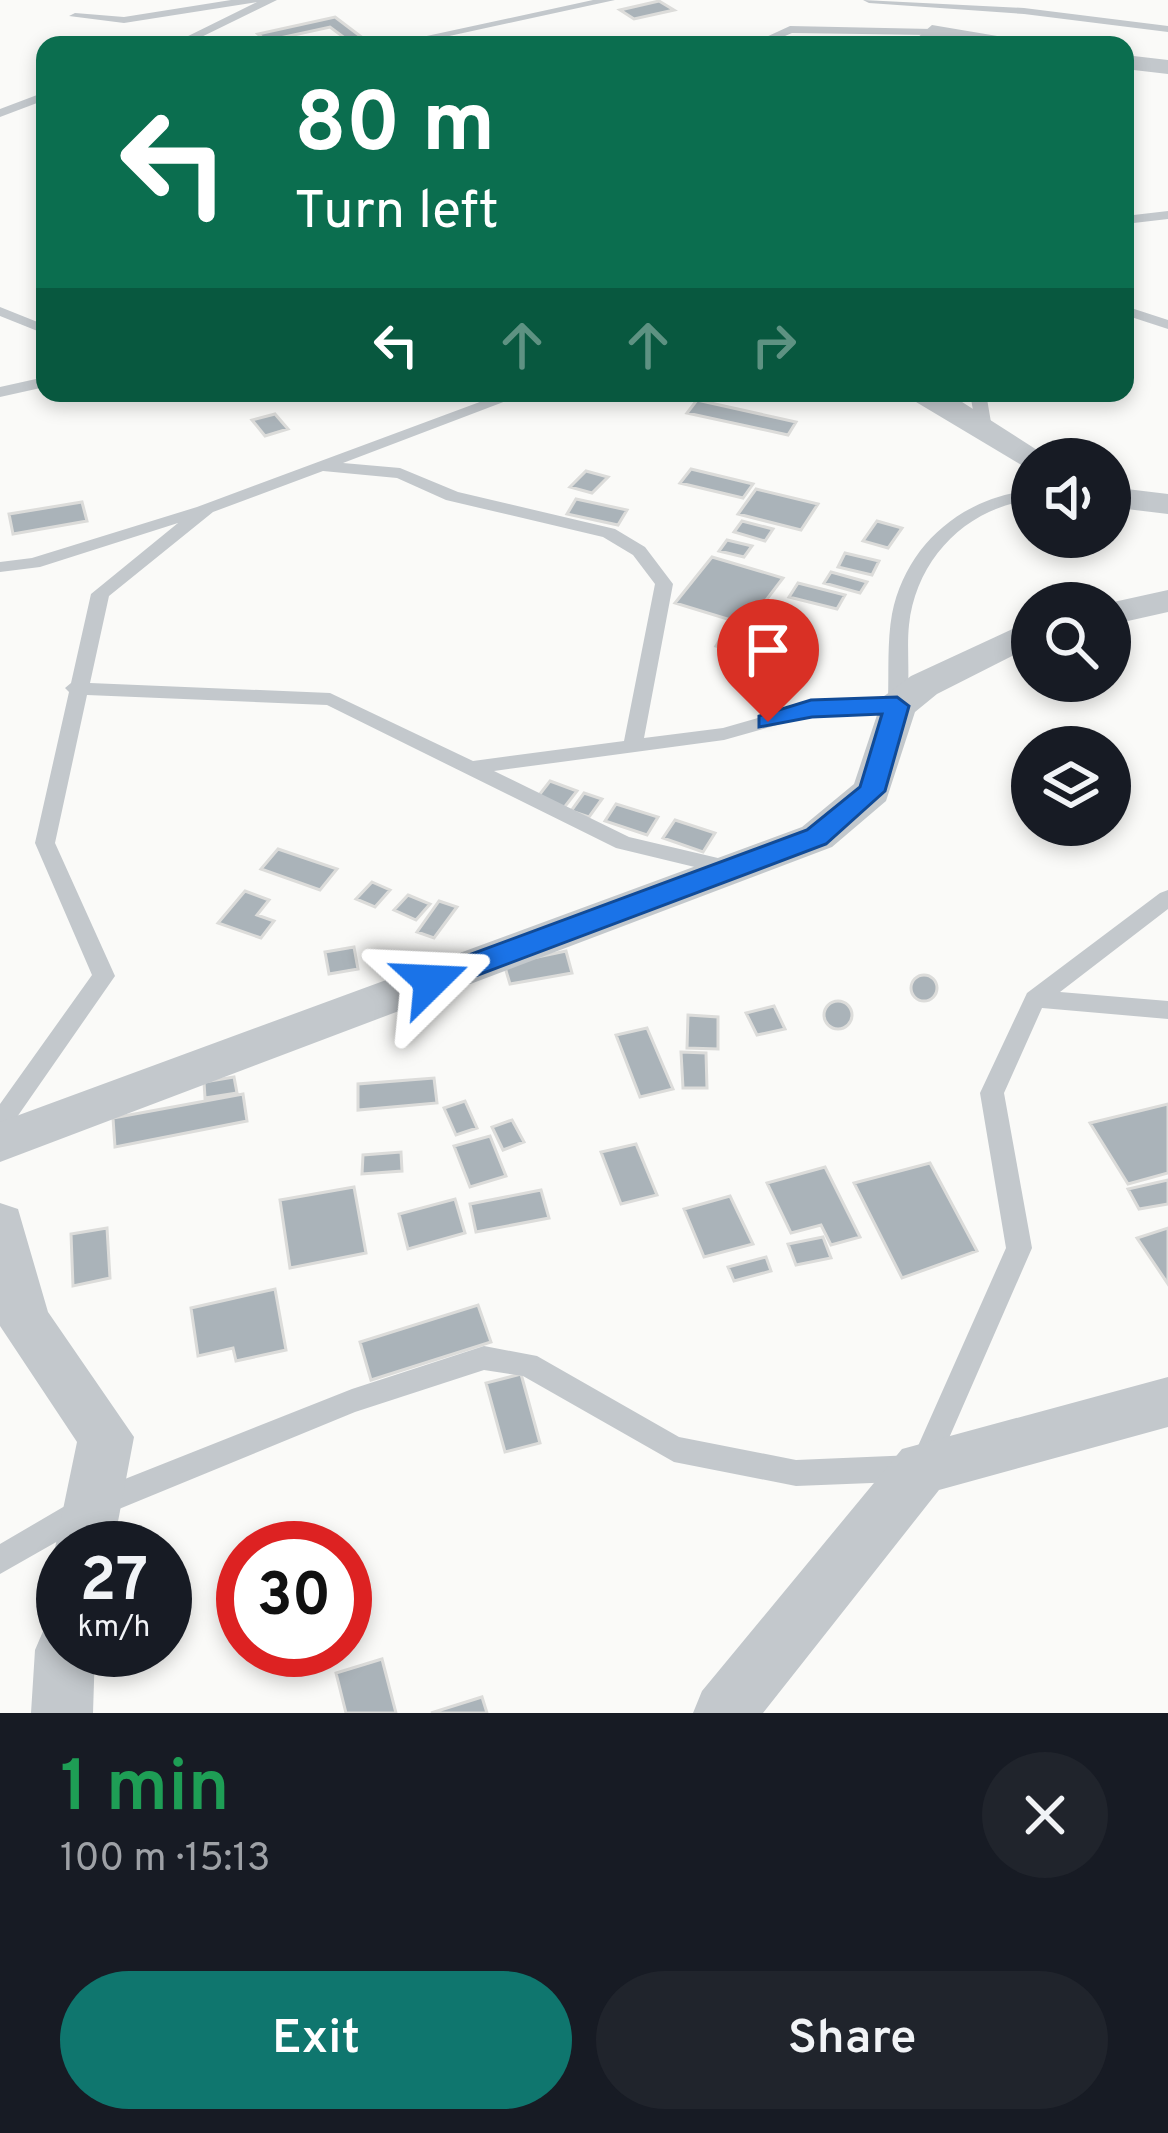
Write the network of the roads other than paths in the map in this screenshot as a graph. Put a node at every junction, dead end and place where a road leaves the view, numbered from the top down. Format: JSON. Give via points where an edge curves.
{"nodes":[{"id":1,"x":253,"y":0,"type":"edge"},
{"id":2,"x":271,"y":0,"type":"edge"},
{"id":3,"x":610,"y":0,"type":"edge"},
{"id":4,"x":868,"y":0,"type":"edge"},
{"id":5,"x":891,"y":2,"type":"edge"},
{"id":6,"x":75,"y":16,"type":"dead end"},
{"id":7,"x":1168,"y":29,"type":"edge"},
{"id":8,"x":197,"y":36,"type":"edge"},
{"id":9,"x":435,"y":36,"type":"edge"},
{"id":10,"x":774,"y":36,"type":"edge"},
{"id":11,"x":896,"y":36,"type":"edge"},
{"id":12,"x":924,"y":36,"type":"edge"},
{"id":13,"x":1134,"y":63,"type":"edge"},
{"id":14,"x":1168,"y":67,"type":"edge"},
{"id":15,"x":36,"y":99,"type":"edge"},
{"id":16,"x":0,"y":113,"type":"edge"},
{"id":17,"x":1168,"y":215,"type":"edge"},
{"id":18,"x":1134,"y":219,"type":"edge"},
{"id":19,"x":0,"y":311,"type":"edge"},
{"id":20,"x":1134,"y":313,"type":"edge"},
{"id":21,"x":1168,"y":325,"type":"edge"},
{"id":22,"x":36,"y":326,"type":"edge"},
{"id":23,"x":36,"y":384,"type":"edge"},
{"id":24,"x":0,"y":392,"type":"edge"},
{"id":25,"x":495,"y":402,"type":"edge"},
{"id":26,"x":934,"y":402,"type":"edge"},
{"id":27,"x":980,"y":402,"type":"edge"},
{"id":28,"x":984,"y":428,"type":"junction"},
{"id":29,"x":1011,"y":444,"type":"edge"},
{"id":30,"x":320,"y":467,"type":"junction"},
{"id":31,"x":1011,"y":496,"type":"edge"},
{"id":32,"x":1131,"y":500,"type":"edge"},
{"id":33,"x":1168,"y":504,"type":"edge"},
{"id":34,"x":207,"y":508,"type":"junction"},
{"id":35,"x":0,"y":567,"type":"edge"},
{"id":36,"x":1168,"y":601,"type":"edge"},
{"id":37,"x":1131,"y":609,"type":"edge"},
{"id":38,"x":1011,"y":642,"type":"edge"},
{"id":39,"x":75,"y":688,"type":"junction"},
{"id":40,"x":897,"y":706,"type":"junction"},
{"id":41,"x":633,"y":746,"type":"junction"},
{"id":42,"x":470,"y":768,"type":"junction"},
{"id":43,"x":733,"y":868,"type":"junction"},
{"id":44,"x":1168,"y":898,"type":"edge"},
{"id":45,"x":1035,"y":999,"type":"junction"},
{"id":46,"x":1168,"y":1010,"type":"edge"},
{"id":47,"x":0,"y":1123,"type":"edge"},
{"id":48,"x":0,"y":1142,"type":"edge"},
{"id":49,"x":0,"y":1224,"type":"edge"},
{"id":50,"x":1168,"y":1402,"type":"edge"},
{"id":51,"x":922,"y":1468,"type":"junction"},
{"id":52,"x":89,"y":1521,"type":"edge"},
{"id":53,"x":101,"y":1521,"type":"edge"},
{"id":54,"x":36,"y":1546,"type":"edge"},
{"id":55,"x":0,"y":1560,"type":"edge"},
{"id":56,"x":64,"y":1677,"type":"edge"},
{"id":57,"x":62,"y":1713,"type":"edge"},
{"id":58,"x":724,"y":1713,"type":"edge"}],
"edges":[{"from":1,"to":6,"type":"lane","via":[[124,20]]},
{"from":2,"to":8,"type":"lane"},
{"from":3,"to":9,"type":"lane"},
{"from":4,"to":5,"type":"lane"},
{"from":5,"to":7,"type":"lane"},
{"from":5,"to":12,"type":"lane"},
{"from":10,"to":11,"type":"lane","via":[[790,29]]},
{"from":13,"to":14,"type":"street"},
{"from":15,"to":16,"type":"lane"},
{"from":17,"to":18,"type":"lane"},
{"from":19,"to":22,"type":"lane"},
{"from":20,"to":21,"type":"lane"},
{"from":23,"to":24,"type":"lane"},
{"from":25,"to":30,"type":"lane"},
{"from":26,"to":28,"type":"street"},
{"from":27,"to":28,"type":"lane"},
{"from":28,"to":29,"type":"street"},
{"from":30,"to":34,"type":"lane"},
{"from":30,"to":41,"type":"lane","via":[[400,473],[452,496],[608,532],[638,551],[664,584]]},
{"from":31,"to":40,"type":"lane","via":[[940,531],[904,604]]},
{"from":32,"to":33,"type":"street"},
{"from":34,"to":35,"type":"lane"},
{"from":34,"to":39,"type":"lane","via":[[100,594]]},
{"from":36,"to":37,"type":"street"},
{"from":38,"to":40,"type":"street"},
{"from":39,"to":42,"type":"lane","via":[[330,699]]},
{"from":39,"to":47,"type":"lane","via":[[45,843],[104,976]]},
{"from":40,"to":41,"type":"lane","via":[[811,709],[724,734]]},
{"from":40,"to":43,"type":"street","via":[[872,791],[817,837]]},
{"from":41,"to":42,"type":"lane"},
{"from":42,"to":43,"type":"lane","via":[[623,843]]},
{"from":43,"to":48,"type":"street"},
{"from":44,"to":45,"type":"lane"},
{"from":45,"to":46,"type":"lane"},
{"from":45,"to":51,"type":"lane","via":[[992,1093],[1019,1248]]},
{"from":49,"to":52,"type":"street","via":[[24,1321],[106,1437]]},
{"from":50,"to":51,"type":"street"},
{"from":51,"to":53,"type":"lane","via":[[796,1473],[674,1450],[528,1365],[484,1358],[352,1401]]},
{"from":51,"to":58,"type":"street"},
{"from":54,"to":55,"type":"lane"},
{"from":56,"to":57,"type":"street"}]}
